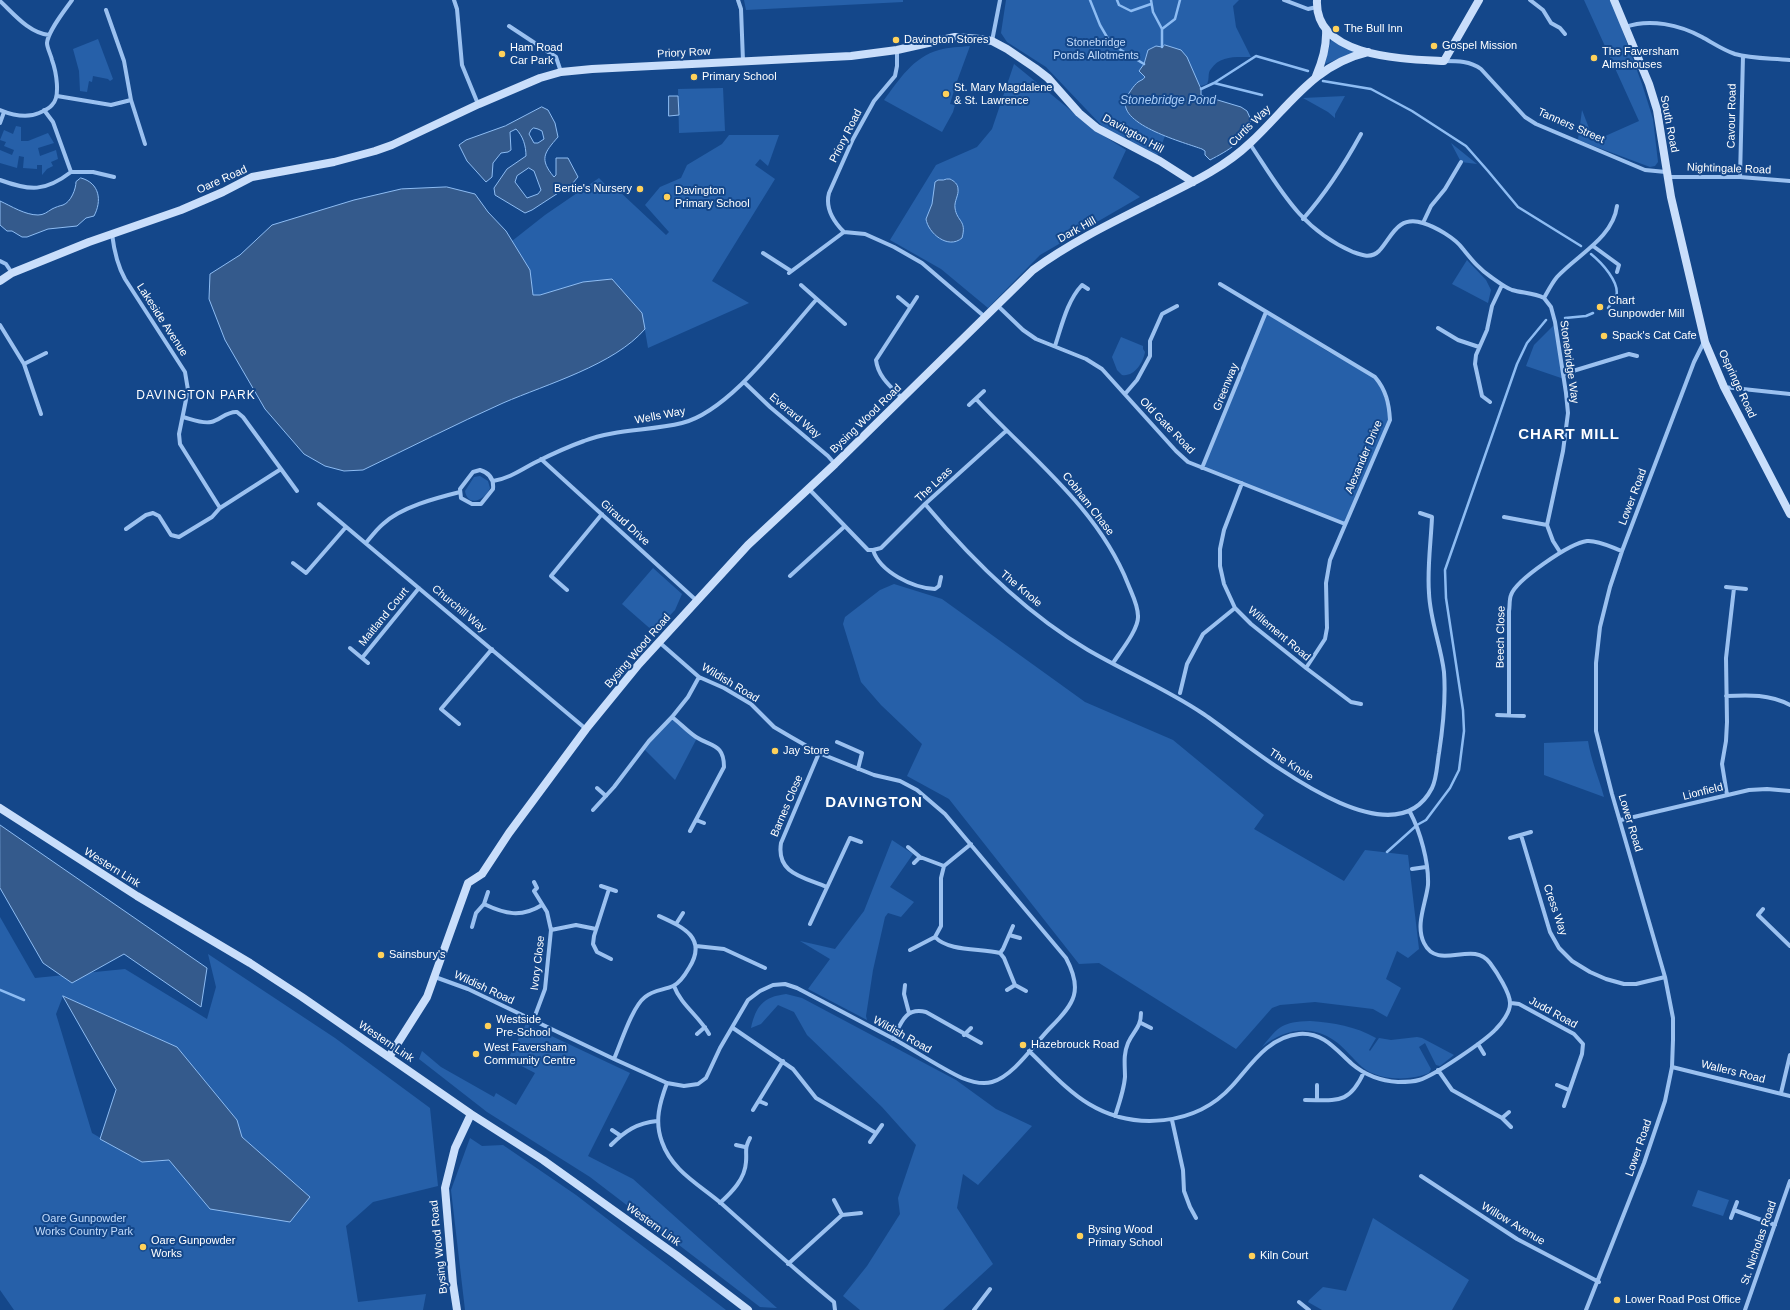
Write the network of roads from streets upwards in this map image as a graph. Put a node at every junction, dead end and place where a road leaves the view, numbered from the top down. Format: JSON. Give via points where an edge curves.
{"nodes":[{"id":1,"x":72,"y":0,"type":"edge"},
{"id":2,"x":454,"y":0,"type":"edge"},
{"id":3,"x":738,"y":0,"type":"edge"},
{"id":4,"x":1000,"y":0,"type":"edge"},
{"id":5,"x":1284,"y":0,"type":"edge"},
{"id":6,"x":1479,"y":0,"type":"edge"},
{"id":7,"x":1530,"y":0,"type":"edge"},
{"id":8,"x":1614,"y":0,"type":"edge"},
{"id":9,"x":0,"y":1,"type":"edge"},
{"id":10,"x":1317,"y":4,"type":"edge"},
{"id":11,"x":106,"y":10,"type":"dead end"},
{"id":12,"x":509,"y":26,"type":"dead end"},
{"id":13,"x":1625,"y":27,"type":"junction"},
{"id":14,"x":1326,"y":29,"type":"junction"},
{"id":15,"x":1565,"y":34,"type":"dead end"},
{"id":16,"x":49,"y":35,"type":"junction"},
{"id":17,"x":992,"y":41,"type":"junction"},
{"id":18,"x":897,"y":50,"type":"junction"},
{"id":19,"x":1368,"y":52,"type":"junction"},
{"id":20,"x":1743,"y":56,"type":"junction"},
{"id":21,"x":1790,"y":60,"type":"edge"},
{"id":22,"x":743,"y":61,"type":"junction"},
{"id":23,"x":1444,"y":61,"type":"junction"},
{"id":24,"x":561,"y":72,"type":"junction"},
{"id":25,"x":1316,"y":76,"type":"junction"},
{"id":26,"x":57,"y":96,"type":"junction"},
{"id":27,"x":131,"y":100,"type":"junction"},
{"id":28,"x":479,"y":104,"type":"junction"},
{"id":29,"x":44,"y":110,"type":"junction"},
{"id":30,"x":2,"y":111,"type":"edge"},
{"id":31,"x":0,"y":123,"type":"edge"},
{"id":32,"x":1361,"y":134,"type":"dead end"},
{"id":33,"x":145,"y":144,"type":"dead end"},
{"id":34,"x":1250,"y":144,"type":"junction"},
{"id":35,"x":1461,"y":162,"type":"dead end"},
{"id":36,"x":71,"y":172,"type":"junction"},
{"id":37,"x":1667,"y":174,"type":"junction"},
{"id":38,"x":114,"y":177,"type":"dead end"},
{"id":39,"x":1740,"y":177,"type":"junction"},
{"id":40,"x":0,"y":180,"type":"edge"},
{"id":41,"x":1790,"y":181,"type":"edge"},
{"id":42,"x":1193,"y":182,"type":"junction"},
{"id":43,"x":1617,"y":206,"type":"dead end"},
{"id":44,"x":1303,"y":218,"type":"junction"},
{"id":45,"x":1423,"y":223,"type":"junction"},
{"id":46,"x":844,"y":232,"type":"junction"},
{"id":47,"x":112,"y":234,"type":"junction"},
{"id":48,"x":1593,"y":246,"type":"junction"},
{"id":49,"x":763,"y":253,"type":"dead end"},
{"id":50,"x":1685,"y":257,"type":"joint"},
{"id":51,"x":0,"y":261,"type":"edge"},
{"id":52,"x":1617,"y":272,"type":"dead end"},
{"id":53,"x":12,"y":273,"type":"junction"},
{"id":54,"x":0,"y":281,"type":"edge"},
{"id":55,"x":1220,"y":284,"type":"dead end"},
{"id":56,"x":801,"y":285,"type":"dead end"},
{"id":57,"x":1502,"y":285,"type":"junction"},
{"id":58,"x":1088,"y":289,"type":"dead end"},
{"id":59,"x":898,"y":297,"type":"dead end"},
{"id":60,"x":917,"y":297,"type":"dead end"},
{"id":61,"x":1544,"y":298,"type":"junction"},
{"id":62,"x":816,"y":300,"type":"junction"},
{"id":63,"x":998,"y":306,"type":"junction"},
{"id":64,"x":1177,"y":306,"type":"dead end"},
{"id":65,"x":910,"y":307,"type":"junction"},
{"id":66,"x":1266,"y":312,"type":"junction"},
{"id":67,"x":986,"y":318,"type":"junction"},
{"id":68,"x":845,"y":324,"type":"dead end"},
{"id":69,"x":0,"y":325,"type":"edge"},
{"id":70,"x":1438,"y":328,"type":"dead end"},
{"id":71,"x":1705,"y":342,"type":"junction"},
{"id":72,"x":1055,"y":346,"type":"junction"},
{"id":73,"x":1479,"y":347,"type":"junction"},
{"id":74,"x":46,"y":353,"type":"dead end"},
{"id":75,"x":1637,"y":356,"type":"dead end"},
{"id":76,"x":24,"y":364,"type":"junction"},
{"id":77,"x":1563,"y":374,"type":"junction"},
{"id":78,"x":744,"y":382,"type":"junction"},
{"id":79,"x":1724,"y":387,"type":"junction"},
{"id":80,"x":984,"y":390,"type":"dead end"},
{"id":81,"x":1125,"y":394,"type":"junction"},
{"id":82,"x":1790,"y":394,"type":"edge"},
{"id":83,"x":903,"y":399,"type":"junction"},
{"id":84,"x":976,"y":399,"type":"junction"},
{"id":85,"x":1490,"y":402,"type":"dead end"},
{"id":86,"x":969,"y":405,"type":"dead end"},
{"id":87,"x":40,"y":414,"type":"dead end"},
{"id":88,"x":182,"y":417,"type":"junction"},
{"id":89,"x":1006,"y":431,"type":"junction"},
{"id":90,"x":541,"y":459,"type":"junction"},
{"id":91,"x":835,"y":464,"type":"junction"},
{"id":92,"x":1202,"y":468,"type":"junction"},
{"id":93,"x":281,"y":469,"type":"junction"},
{"id":94,"x":493,"y":481,"type":"junction"},
{"id":95,"x":1242,"y":483,"type":"junction"},
{"id":96,"x":809,"y":489,"type":"junction"},
{"id":97,"x":297,"y":491,"type":"dead end"},
{"id":98,"x":460,"y":492,"type":"junction"},
{"id":99,"x":319,"y":504,"type":"dead end"},
{"id":100,"x":925,"y":504,"type":"junction"},
{"id":101,"x":220,"y":508,"type":"junction"},
{"id":102,"x":1420,"y":513,"type":"dead end"},
{"id":103,"x":602,"y":514,"type":"junction"},
{"id":104,"x":1790,"y":514,"type":"edge"},
{"id":105,"x":1504,"y":517,"type":"dead end"},
{"id":106,"x":1345,"y":524,"type":"junction"},
{"id":107,"x":845,"y":526,"type":"junction"},
{"id":108,"x":1547,"y":526,"type":"junction"},
{"id":109,"x":346,"y":527,"type":"junction"},
{"id":110,"x":126,"y":529,"type":"dead end"},
{"id":111,"x":366,"y":543,"type":"junction"},
{"id":112,"x":873,"y":550,"type":"junction"},
{"id":113,"x":1622,"y":551,"type":"junction"},
{"id":114,"x":1560,"y":552,"type":"junction"},
{"id":115,"x":294,"y":564,"type":"dead end"},
{"id":116,"x":790,"y":576,"type":"dead end"},
{"id":117,"x":941,"y":577,"type":"dead end"},
{"id":118,"x":1726,"y":587,"type":"dead end"},
{"id":119,"x":419,"y":588,"type":"junction"},
{"id":120,"x":1734,"y":588,"type":"junction"},
{"id":121,"x":1746,"y":589,"type":"dead end"},
{"id":122,"x":567,"y":590,"type":"dead end"},
{"id":123,"x":697,"y":601,"type":"junction"},
{"id":124,"x":1235,"y":608,"type":"junction"},
{"id":125,"x":659,"y":642,"type":"junction"},
{"id":126,"x":350,"y":648,"type":"dead end"},
{"id":127,"x":492,"y":649,"type":"junction"},
{"id":128,"x":362,"y":658,"type":"junction"},
{"id":129,"x":368,"y":663,"type":"dead end"},
{"id":130,"x":1113,"y":663,"type":"junction"},
{"id":131,"x":1306,"y":668,"type":"junction"},
{"id":132,"x":699,"y":677,"type":"junction"},
{"id":133,"x":1180,"y":693,"type":"dead end"},
{"id":134,"x":1726,"y":696,"type":"junction"},
{"id":135,"x":1361,"y":704,"type":"dead end"},
{"id":136,"x":1790,"y":705,"type":"edge"},
{"id":137,"x":1509,"y":715,"type":"junction"},
{"id":138,"x":1498,"y":716,"type":"dead end"},
{"id":139,"x":1524,"y":716,"type":"dead end"},
{"id":140,"x":672,"y":717,"type":"junction"},
{"id":141,"x":459,"y":724,"type":"dead end"},
{"id":142,"x":586,"y":729,"type":"junction"},
{"id":143,"x":837,"y":742,"type":"dead end"},
{"id":144,"x":819,"y":752,"type":"junction"},
{"id":145,"x":858,"y":769,"type":"junction"},
{"id":146,"x":597,"y":788,"type":"dead end"},
{"id":147,"x":1790,"y":791,"type":"edge"},
{"id":148,"x":1727,"y":795,"type":"junction"},
{"id":149,"x":606,"y":796,"type":"junction"},
{"id":150,"x":0,"y":808,"type":"edge"},
{"id":151,"x":593,"y":810,"type":"dead end"},
{"id":152,"x":1410,"y":812,"type":"junction"},
{"id":153,"x":696,"y":820,"type":"junction"},
{"id":154,"x":1621,"y":820,"type":"junction"},
{"id":155,"x":704,"y":823,"type":"dead end"},
{"id":156,"x":690,"y":830,"type":"dead end"},
{"id":157,"x":1531,"y":832,"type":"dead end"},
{"id":158,"x":1521,"y":835,"type":"junction"},
{"id":159,"x":1510,"y":838,"type":"dead end"},
{"id":160,"x":861,"y":842,"type":"dead end"},
{"id":161,"x":971,"y":844,"type":"junction"},
{"id":162,"x":908,"y":846,"type":"dead end"},
{"id":163,"x":920,"y":857,"type":"junction"},
{"id":164,"x":914,"y":863,"type":"dead end"},
{"id":165,"x":944,"y":866,"type":"junction"},
{"id":166,"x":1426,"y":867,"type":"junction"},
{"id":167,"x":1412,"y":869,"type":"dead end"},
{"id":168,"x":534,"y":882,"type":"dead end"},
{"id":169,"x":601,"y":886,"type":"dead end"},
{"id":170,"x":827,"y":887,"type":"junction"},
{"id":171,"x":609,"y":889,"type":"junction"},
{"id":172,"x":616,"y":891,"type":"dead end"},
{"id":173,"x":488,"y":892,"type":"dead end"},
{"id":174,"x":484,"y":904,"type":"junction"},
{"id":175,"x":542,"y":905,"type":"junction"},
{"id":176,"x":1763,"y":909,"type":"dead end"},
{"id":177,"x":682,"y":913,"type":"dead end"},
{"id":178,"x":659,"y":916,"type":"dead end"},
{"id":179,"x":676,"y":924,"type":"junction"},
{"id":180,"x":810,"y":924,"type":"dead end"},
{"id":181,"x":1013,"y":926,"type":"dead end"},
{"id":182,"x":472,"y":927,"type":"dead end"},
{"id":183,"x":596,"y":929,"type":"junction"},
{"id":184,"x":551,"y":930,"type":"junction"},
{"id":185,"x":1009,"y":935,"type":"junction"},
{"id":186,"x":935,"y":937,"type":"junction"},
{"id":187,"x":1020,"y":938,"type":"dead end"},
{"id":188,"x":696,"y":946,"type":"junction"},
{"id":189,"x":1790,"y":946,"type":"edge"},
{"id":190,"x":910,"y":950,"type":"dead end"},
{"id":191,"x":1000,"y":953,"type":"junction"},
{"id":192,"x":611,"y":958,"type":"dead end"},
{"id":193,"x":750,"y":961,"type":"junction"},
{"id":194,"x":746,"y":965,"type":"dead end"},
{"id":195,"x":765,"y":968,"type":"dead end"},
{"id":196,"x":435,"y":978,"type":"junction"},
{"id":197,"x":1665,"y":978,"type":"junction"},
{"id":198,"x":905,"y":985,"type":"dead end"},
{"id":199,"x":1015,"y":985,"type":"junction"},
{"id":200,"x":674,"y":986,"type":"junction"},
{"id":201,"x":1007,"y":990,"type":"dead end"},
{"id":202,"x":1026,"y":991,"type":"dead end"},
{"id":203,"x":1511,"y":1003,"type":"junction"},
{"id":204,"x":909,"y":1013,"type":"junction"},
{"id":205,"x":1141,"y":1013,"type":"dead end"},
{"id":206,"x":533,"y":1021,"type":"junction"},
{"id":207,"x":1141,"y":1023,"type":"junction"},
{"id":208,"x":705,"y":1026,"type":"junction"},
{"id":209,"x":732,"y":1028,"type":"junction"},
{"id":210,"x":971,"y":1028,"type":"dead end"},
{"id":211,"x":1152,"y":1028,"type":"dead end"},
{"id":212,"x":697,"y":1034,"type":"dead end"},
{"id":213,"x":709,"y":1034,"type":"dead end"},
{"id":214,"x":964,"y":1035,"type":"junction"},
{"id":215,"x":893,"y":1039,"type":"junction"},
{"id":216,"x":981,"y":1043,"type":"dead end"},
{"id":217,"x":1478,"y":1044,"type":"junction"},
{"id":218,"x":1029,"y":1051,"type":"junction"},
{"id":219,"x":1484,"y":1054,"type":"dead end"},
{"id":220,"x":1790,"y":1055,"type":"edge"},
{"id":221,"x":389,"y":1057,"type":"junction"},
{"id":222,"x":614,"y":1059,"type":"junction"},
{"id":223,"x":783,"y":1061,"type":"junction"},
{"id":224,"x":1672,"y":1067,"type":"junction"},
{"id":225,"x":1438,"y":1070,"type":"junction"},
{"id":226,"x":1364,"y":1072,"type":"junction"},
{"id":227,"x":668,"y":1083,"type":"junction"},
{"id":228,"x":1557,"y":1085,"type":"dead end"},
{"id":229,"x":1317,"y":1086,"type":"dead end"},
{"id":230,"x":1569,"y":1090,"type":"junction"},
{"id":231,"x":1781,"y":1093,"type":"junction"},
{"id":232,"x":1790,"y":1096,"type":"edge"},
{"id":233,"x":1305,"y":1100,"type":"dead end"},
{"id":234,"x":1317,"y":1100,"type":"junction"},
{"id":235,"x":758,"y":1101,"type":"junction"},
{"id":236,"x":766,"y":1104,"type":"dead end"},
{"id":237,"x":1564,"y":1106,"type":"dead end"},
{"id":238,"x":753,"y":1110,"type":"dead end"},
{"id":239,"x":1509,"y":1112,"type":"dead end"},
{"id":240,"x":471,"y":1114,"type":"junction"},
{"id":241,"x":1114,"y":1116,"type":"junction"},
{"id":242,"x":1502,"y":1118,"type":"junction"},
{"id":243,"x":1172,"y":1120,"type":"junction"},
{"id":244,"x":657,"y":1121,"type":"junction"},
{"id":245,"x":882,"y":1125,"type":"dead end"},
{"id":246,"x":1511,"y":1127,"type":"dead end"},
{"id":247,"x":612,"y":1130,"type":"dead end"},
{"id":248,"x":876,"y":1133,"type":"junction"},
{"id":249,"x":621,"y":1136,"type":"junction"},
{"id":250,"x":750,"y":1138,"type":"dead end"},
{"id":251,"x":870,"y":1142,"type":"dead end"},
{"id":252,"x":736,"y":1145,"type":"dead end"},
{"id":253,"x":612,"y":1146,"type":"dead end"},
{"id":254,"x":745,"y":1147,"type":"junction"},
{"id":255,"x":1422,"y":1176,"type":"dead end"},
{"id":256,"x":1790,"y":1182,"type":"edge"},
{"id":257,"x":834,"y":1200,"type":"dead end"},
{"id":258,"x":1737,"y":1202,"type":"dead end"},
{"id":259,"x":720,"y":1203,"type":"junction"},
{"id":260,"x":1734,"y":1210,"type":"junction"},
{"id":261,"x":861,"y":1213,"type":"dead end"},
{"id":262,"x":842,"y":1216,"type":"junction"},
{"id":263,"x":1196,"y":1218,"type":"dead end"},
{"id":264,"x":1731,"y":1218,"type":"dead end"},
{"id":265,"x":1775,"y":1225,"type":"junction"},
{"id":266,"x":788,"y":1264,"type":"junction"},
{"id":267,"x":1599,"y":1282,"type":"junction"},
{"id":268,"x":990,"y":1290,"type":"dead end"},
{"id":269,"x":1298,"y":1302,"type":"dead end"},
{"id":270,"x":457,"y":1310,"type":"edge"},
{"id":271,"x":748,"y":1310,"type":"edge"},
{"id":272,"x":835,"y":1310,"type":"edge"},
{"id":273,"x":974,"y":1310,"type":"edge"},
{"id":274,"x":1309,"y":1310,"type":"edge"},
{"id":275,"x":1586,"y":1310,"type":"edge"},
{"id":276,"x":1745,"y":1310,"type":"edge"}],
"edges":[{"from":1,"to":16,"type":"street"},
{"from":2,"to":28,"type":"street","via":[[462,65]]},
{"from":3,"to":22,"type":"street"},
{"from":4,"to":17,"type":"street"},
{"from":5,"to":10,"type":"street","via":[[1308,9]]},
{"from":6,"to":23,"type":"street"},
{"from":7,"to":15,"type":"street"},
{"from":8,"to":13,"type":"street","name":"South Road"},
{"from":9,"to":16,"type":"street","via":[[25,25]]},
{"from":10,"to":14,"type":"street"},
{"from":11,"to":27,"type":"street","via":[[124,61]]},
{"from":12,"to":24,"type":"street","via":[[556,57]]},
{"from":13,"to":20,"type":"street","via":[[1646,23],[1676,26]]},
{"from":13,"to":37,"type":"street","name":"South Road","via":[[1653,96]]},
{"from":14,"to":19,"type":"street","name":"Tanners Street","via":[[1344,44]]},
{"from":14,"to":25,"type":"street","via":[[1325,54]]},
{"from":16,"to":26,"type":"street","via":[[47,43],[54,67]]},
{"from":17,"to":18,"type":"street","name":"Davington Hill","via":[[955,37]]},
{"from":17,"to":42,"type":"street","name":"Davington Hill","via":[[1048,78],[1097,128],[1160,161]]},
{"from":18,"to":22,"type":"street","name":"Priory Row","via":[[851,56]]},
{"from":18,"to":46,"type":"street","name":"Priory Road","via":[[894,76],[874,101],[860,126],[829,193],[827,200],[831,216]]},
{"from":19,"to":23,"type":"street","name":"Tanners Street","via":[[1381,56]]},
{"from":19,"to":25,"type":"street","via":[[1340,61]]},
{"from":20,"to":21,"type":"street"},
{"from":20,"to":39,"type":"street","name":"Cavour Road"},
{"from":22,"to":24,"type":"street","name":"Priory Row"},
{"from":23,"to":37,"type":"street","name":"Tanners Street","via":[[1464,62],[1481,69],[1525,117],[1544,128],[1645,170]]},
{"from":24,"to":28,"type":"street","name":"Priory Row","via":[[540,78]]},
{"from":25,"to":34,"type":"street","name":"Curtis Way"},
{"from":26,"to":27,"type":"street","via":[[111,105]]},
{"from":26,"to":29,"type":"street","via":[[53,105]]},
{"from":27,"to":33,"type":"street"},
{"from":28,"to":47,"type":"street","name":"Oare Road","via":[[381,149],[334,162],[252,177],[181,210]]},
{"from":29,"to":30,"type":"street","via":[[34,115],[22,116]]},
{"from":29,"to":36,"type":"street","via":[[53,122]]},
{"from":30,"to":31,"type":"street"},
{"from":32,"to":44,"type":"street","via":[[1342,169]]},
{"from":34,"to":42,"type":"street","name":"Curtis Way","via":[[1227,162]]},
{"from":34,"to":44,"type":"street","via":[[1288,201]]},
{"from":35,"to":45,"type":"street","via":[[1431,206]]},
{"from":36,"to":38,"type":"street","via":[[93,172]]},
{"from":36,"to":40,"type":"street","via":[[47,187],[16,186]]},
{"from":37,"to":39,"type":"street","name":"Nightingale Road"},
{"from":37,"to":50,"type":"street","name":"South Road"},
{"from":39,"to":41,"type":"street","name":"Nightingale Road"},
{"from":42,"to":63,"type":"street","name":"Dark Hill","via":[[1047,259]]},
{"from":43,"to":48,"type":"street","via":[[1606,231]]},
{"from":44,"to":45,"type":"street","via":[[1316,230],[1340,245],[1366,256],[1378,252],[1400,224],[1413,221]]},
{"from":45,"to":57,"type":"street","via":[[1452,239],[1479,268]]},
{"from":46,"to":49,"type":"street","via":[[790,272]]},
{"from":46,"to":67,"type":"street","via":[[865,234],[922,262]]},
{"from":47,"to":53,"type":"street","name":"Oare Road"},
{"from":47,"to":88,"type":"street","name":"Lakeside Avenue","via":[[119,268],[185,372],[188,390]]},
{"from":48,"to":52,"type":"street","via":[[1619,265]]},
{"from":48,"to":61,"type":"street","via":[[1556,278]]},
{"from":50,"to":71,"type":"street","name":"Ospringe Road"},
{"from":51,"to":53,"type":"street","via":[[6,264]]},
{"from":53,"to":54,"type":"street","name":"Oare Road"},
{"from":55,"to":66,"type":"street","name":"Alexander Drive"},
{"from":56,"to":62,"type":"street"},
{"from":57,"to":61,"type":"street","via":[[1511,290]]},
{"from":57,"to":73,"type":"street","via":[[1492,306],[1487,330]]},
{"from":58,"to":72,"type":"street","via":[[1082,285],[1076,291]]},
{"from":59,"to":65,"type":"street"},
{"from":60,"to":65,"type":"street"},
{"from":61,"to":77,"type":"street","name":"Stonebridge Way","via":[[1551,307],[1555,322]]},
{"from":62,"to":68,"type":"street"},
{"from":62,"to":78,"type":"street","name":"Wells Way"},
{"from":63,"to":67,"type":"street","name":"Dark Hill"},
{"from":63,"to":72,"type":"street","name":"Old Gate Road","via":[[1023,330],[1036,339]]},
{"from":64,"to":81,"type":"street","via":[[1162,314],[1150,341],[1150,356],[1137,380]]},
{"from":65,"to":83,"type":"street","via":[[876,360],[882,378]]},
{"from":66,"to":92,"type":"street","name":"Greenway"},
{"from":66,"to":106,"type":"street","name":"Alexander Drive","via":[[1375,377],[1386,394],[1390,420]]},
{"from":67,"to":83,"type":"street","name":"Bysing Wood Road"},
{"from":69,"to":76,"type":"street"},
{"from":70,"to":73,"type":"street","via":[[1458,340]]},
{"from":71,"to":79,"type":"street","name":"Ospringe Road"},
{"from":71,"to":113,"type":"street","name":"Lower Road","via":[[1694,362]]},
{"from":72,"to":81,"type":"street","name":"Old Gate Road","via":[[1095,364],[1110,376]]},
{"from":73,"to":85,"type":"street","via":[[1475,364],[1482,396]]},
{"from":74,"to":76,"type":"street"},
{"from":75,"to":77,"type":"street","via":[[1629,354]]},
{"from":76,"to":87,"type":"street"},
{"from":77,"to":108,"type":"street","name":"Stonebridge Way","via":[[1568,413],[1563,451]]},
{"from":78,"to":90,"type":"street","name":"Wells Way","via":[[706,413],[683,423],[611,432],[584,440]]},
{"from":78,"to":91,"type":"street","name":"Everard Way"},
{"from":79,"to":82,"type":"street"},
{"from":79,"to":104,"type":"street","name":"Ospringe Road"},
{"from":80,"to":84,"type":"street"},
{"from":81,"to":92,"type":"street","name":"Old Gate Road","via":[[1176,451],[1188,462]]},
{"from":83,"to":91,"type":"street","name":"Bysing Wood Road"},
{"from":84,"to":86,"type":"street"},
{"from":84,"to":89,"type":"street","name":"Cobham Chase"},
{"from":88,"to":93,"type":"street","via":[[207,423],[237,412]]},
{"from":88,"to":101,"type":"street","name":"Lakeside Avenue","via":[[180,444]]},
{"from":89,"to":100,"type":"street","name":"The Leas"},
{"from":89,"to":130,"type":"street","name":"Cobham Chase","via":[[1054,476],[1094,523],[1119,561],[1136,605],[1138,622]]},
{"from":90,"to":94,"type":"street","name":"Wells Way","via":[[505,478]]},
{"from":90,"to":103,"type":"street","name":"Giraud Drive"},
{"from":91,"to":96,"type":"street","name":"Bysing Wood Road"},
{"from":92,"to":95,"type":"street","name":"Old Gate Road"},
{"from":93,"to":97,"type":"street"},
{"from":93,"to":101,"type":"street"},
{"from":94,"to":98,"type":"street","via":[[487,473],[477,470],[469,476]]},
{"from":94,"to":98,"type":"street","via":[[492,492],[481,504],[468,503],[463,500]]},
{"from":95,"to":106,"type":"street","name":"Old Gate Road"},
{"from":95,"to":124,"type":"street","name":"Willement Road","via":[[1224,530],[1220,549],[1224,584]]},
{"from":96,"to":107,"type":"street"},
{"from":96,"to":123,"type":"street","name":"Bysing Wood Road","via":[[748,545]]},
{"from":98,"to":111,"type":"street","via":[[442,496],[396,514]]},
{"from":99,"to":109,"type":"street","name":"Churchill Way"},
{"from":100,"to":112,"type":"street","name":"The Leas","via":[[880,548]]},
{"from":100,"to":130,"type":"street","name":"The Knole","via":[[956,541],[1014,596],[1057,630]]},
{"from":101,"to":110,"type":"street","via":[[212,517],[179,537],[171,535],[159,516],[154,513],[146,515]]},
{"from":102,"to":152,"type":"street","via":[[1432,517],[1429,595],[1444,672],[1444,699],[1441,740],[1432,788]]},
{"from":103,"to":122,"type":"street","via":[[551,576]]},
{"from":103,"to":123,"type":"street","name":"Giraud Drive"},
{"from":105,"to":108,"type":"street"},
{"from":106,"to":131,"type":"street","name":"Alexander Drive","via":[[1330,560],[1326,583],[1325,639]]},
{"from":107,"to":112,"type":"street","via":[[868,550]]},
{"from":107,"to":116,"type":"street"},
{"from":108,"to":114,"type":"street","via":[[1552,541]]},
{"from":109,"to":111,"type":"street","name":"Churchill Way"},
{"from":109,"to":115,"type":"street","via":[[306,573]]},
{"from":111,"to":119,"type":"street","name":"Churchill Way"},
{"from":112,"to":117,"type":"street","via":[[876,558],[891,574],[901,579],[935,589],[939,586]]},
{"from":113,"to":114,"type":"street","name":"Beech Close","via":[[1598,542],[1587,541],[1576,543]]},
{"from":113,"to":154,"type":"street","name":"Lower Road","via":[[1600,627],[1595,702],[1596,731]]},
{"from":114,"to":137,"type":"street","name":"Beech Close","via":[[1517,585],[1511,595]]},
{"from":118,"to":120,"type":"street"},
{"from":119,"to":127,"type":"street","name":"Churchill Way"},
{"from":119,"to":128,"type":"street","name":"Maitland Court"},
{"from":120,"to":121,"type":"street"},
{"from":120,"to":134,"type":"street","via":[[1726,658]]},
{"from":123,"to":125,"type":"street","name":"Bysing Wood Road"},
{"from":124,"to":131,"type":"street","name":"Willement Road"},
{"from":124,"to":133,"type":"street","via":[[1203,634],[1187,664]]},
{"from":125,"to":132,"type":"street","name":"Wildish Road"},
{"from":125,"to":142,"type":"street","name":"Bysing Wood Road"},
{"from":126,"to":128,"type":"street","name":"Maitland Court"},
{"from":127,"to":141,"type":"street","via":[[441,709]]},
{"from":127,"to":142,"type":"street","name":"Churchill Way"},
{"from":128,"to":129,"type":"street","name":"Maitland Court"},
{"from":130,"to":152,"type":"street","name":"The Knole","via":[[1197,709],[1271,764],[1312,789],[1352,808],[1385,815]]},
{"from":131,"to":135,"type":"street","name":"Willement Road","via":[[1351,702]]},
{"from":132,"to":140,"type":"street","via":[[688,697]]},
{"from":132,"to":144,"type":"street","name":"Wildish Road","via":[[751,704],[774,727]]},
{"from":134,"to":136,"type":"street","via":[[1768,696]]},
{"from":134,"to":148,"type":"street","via":[[1726,741],[1722,764]]},
{"from":137,"to":138,"type":"street"},
{"from":137,"to":139,"type":"street"},
{"from":140,"to":149,"type":"street","via":[[642,748]]},
{"from":140,"to":153,"type":"street","via":[[697,738],[718,747],[724,758],[724,767]]},
{"from":142,"to":196,"type":"street","name":"Bysing Wood Road","via":[[482,874],[468,883]]},
{"from":143,"to":145,"type":"street","via":[[862,753]]},
{"from":144,"to":145,"type":"street","name":"Wildish Road"},
{"from":144,"to":170,"type":"street","name":"Barnes Close","via":[[781,843],[779,854],[789,871]]},
{"from":145,"to":161,"type":"street","name":"Wildish Road","via":[[900,781],[917,790],[945,814]]},
{"from":146,"to":149,"type":"street"},
{"from":147,"to":148,"type":"street","name":"Lionfield","via":[[1767,789]]},
{"from":148,"to":154,"type":"street","name":"Lionfield"},
{"from":149,"to":151,"type":"street"},
{"from":150,"to":221,"type":"street","name":"Western Link","via":[[137,896],[250,962]]},
{"from":152,"to":166,"type":"street","via":[[1417,825]]},
{"from":153,"to":155,"type":"street"},
{"from":153,"to":156,"type":"street"},
{"from":154,"to":197,"type":"street","name":"Lower Road"},
{"from":157,"to":158,"type":"street"},
{"from":158,"to":159,"type":"street"},
{"from":158,"to":197,"type":"street","name":"Cress Way","via":[[1550,932],[1559,948],[1572,961],[1590,972],[1624,984]]},
{"from":160,"to":170,"type":"street","via":[[850,838]]},
{"from":161,"to":165,"type":"street"},
{"from":161,"to":218,"type":"street","name":"Wildish Road","via":[[1066,958],[1074,973],[1076,986],[1073,1000],[1063,1015]]},
{"from":162,"to":163,"type":"street"},
{"from":163,"to":164,"type":"street"},
{"from":163,"to":165,"type":"street"},
{"from":165,"to":186,"type":"street","via":[[941,878],[942,926]]},
{"from":166,"to":167,"type":"street"},
{"from":166,"to":203,"type":"street","via":[[1428,883],[1421,921],[1423,941],[1427,948],[1436,955],[1446,957],[1475,953],[1482,955],[1489,961]]},
{"from":168,"to":175,"type":"street","name":"Ivory Close","via":[[537,888],[534,891]]},
{"from":169,"to":171,"type":"street"},
{"from":170,"to":180,"type":"street"},
{"from":171,"to":172,"type":"street"},
{"from":171,"to":183,"type":"street"},
{"from":173,"to":174,"type":"street"},
{"from":174,"to":175,"type":"street","via":[[503,913],[516,913]]},
{"from":174,"to":182,"type":"street","via":[[476,913]]},
{"from":175,"to":184,"type":"street","name":"Ivory Close","via":[[547,912]]},
{"from":176,"to":189,"type":"street","via":[[1758,915]]},
{"from":177,"to":179,"type":"street"},
{"from":178,"to":179,"type":"street"},
{"from":179,"to":188,"type":"street","via":[[692,937]]},
{"from":181,"to":185,"type":"street"},
{"from":183,"to":184,"type":"street","name":"Ivory Close","via":[[576,925]]},
{"from":183,"to":192,"type":"street","via":[[593,944],[597,952]]},
{"from":184,"to":206,"type":"street","name":"Ivory Close","via":[[545,989]]},
{"from":185,"to":187,"type":"street"},
{"from":185,"to":191,"type":"street"},
{"from":186,"to":190,"type":"street"},
{"from":186,"to":191,"type":"street","via":[[962,948]]},
{"from":188,"to":193,"type":"street","via":[[724,949]]},
{"from":188,"to":200,"type":"street","via":[[690,966],[683,978]]},
{"from":191,"to":199,"type":"street"},
{"from":193,"to":194,"type":"street"},
{"from":193,"to":195,"type":"street"},
{"from":196,"to":206,"type":"street","name":"Wildish Road","via":[[450,981]]},
{"from":196,"to":221,"type":"street","name":"Bysing Wood Road","via":[[427,997]]},
{"from":197,"to":224,"type":"street","name":"Lower Road","via":[[1673,1018]]},
{"from":198,"to":204,"type":"street","via":[[904,994]]},
{"from":199,"to":201,"type":"street"},
{"from":199,"to":202,"type":"street"},
{"from":200,"to":208,"type":"street","via":[[683,1003]]},
{"from":200,"to":222,"type":"street","via":[[654,991],[637,1006]]},
{"from":203,"to":217,"type":"street","via":[[1496,1030]]},
{"from":203,"to":230,"type":"street","name":"Judd Road","via":[[1519,1004],[1574,1034],[1583,1044]]},
{"from":204,"to":214,"type":"street","via":[[918,1010],[926,1012]]},
{"from":204,"to":215,"type":"street"},
{"from":205,"to":207,"type":"street"},
{"from":206,"to":222,"type":"street","name":"Wildish Road"},
{"from":207,"to":211,"type":"street"},
{"from":207,"to":241,"type":"street","via":[[1128,1044],[1124,1057],[1123,1090]]},
{"from":208,"to":212,"type":"street"},
{"from":208,"to":213,"type":"street"},
{"from":209,"to":215,"type":"street","name":"Wildish Road","via":[[748,1000],[774,985],[786,984]]},
{"from":209,"to":223,"type":"street"},
{"from":209,"to":227,"type":"street","name":"Wildish Road","via":[[706,1078],[698,1084],[684,1086]]},
{"from":210,"to":214,"type":"street"},
{"from":214,"to":216,"type":"street"},
{"from":215,"to":218,"type":"street","name":"Wildish Road","via":[[963,1078],[978,1083],[992,1082],[1005,1076]]},
{"from":217,"to":219,"type":"street"},
{"from":217,"to":225,"type":"street"},
{"from":218,"to":241,"type":"street","via":[[1088,1104]]},
{"from":220,"to":231,"type":"street"},
{"from":221,"to":240,"type":"street","name":"Western Link"},
{"from":222,"to":227,"type":"street","name":"Wildish Road"},
{"from":223,"to":235,"type":"street"},
{"from":223,"to":248,"type":"street","via":[[793,1069],[816,1098]]},
{"from":224,"to":231,"type":"street","name":"Wallers Road"},
{"from":224,"to":267,"type":"street","name":"Lower Road","via":[[1665,1101],[1644,1163]]},
{"from":225,"to":226,"type":"street","via":[[1419,1080],[1408,1082],[1381,1079]]},
{"from":225,"to":242,"type":"street","via":[[1452,1090]]},
{"from":226,"to":234,"type":"street","via":[[1349,1095],[1334,1100]]},
{"from":226,"to":243,"type":"street","via":[[1330,1042],[1320,1037],[1299,1034],[1286,1037],[1275,1041],[1214,1102],[1195,1113]]},
{"from":227,"to":244,"type":"street","via":[[659,1104]]},
{"from":228,"to":230,"type":"street"},
{"from":229,"to":234,"type":"street"},
{"from":230,"to":237,"type":"street","name":"Judd Road"},
{"from":231,"to":232,"type":"street","name":"Wallers Road"},
{"from":233,"to":234,"type":"street"},
{"from":235,"to":236,"type":"street"},
{"from":235,"to":238,"type":"street"},
{"from":239,"to":242,"type":"street"},
{"from":240,"to":270,"type":"street","name":"Bysing Wood Road","via":[[455,1148],[445,1188]]},
{"from":240,"to":271,"type":"street","name":"Western Link","via":[[612,1208]]},
{"from":241,"to":243,"type":"street","via":[[1155,1122]]},
{"from":242,"to":246,"type":"street"},
{"from":243,"to":263,"type":"street","via":[[1183,1170],[1184,1191]]},
{"from":244,"to":249,"type":"street","via":[[646,1122]]},
{"from":244,"to":259,"type":"street","via":[[662,1141],[671,1160],[686,1176]]},
{"from":245,"to":248,"type":"street"},
{"from":247,"to":249,"type":"street"},
{"from":248,"to":251,"type":"street"},
{"from":249,"to":253,"type":"street"},
{"from":250,"to":254,"type":"street"},
{"from":252,"to":254,"type":"street"},
{"from":254,"to":259,"type":"street","via":[[746,1163],[743,1177]]},
{"from":255,"to":267,"type":"street","name":"Willow Avenue","via":[[1518,1239]]},
{"from":256,"to":265,"type":"street","name":"St. Nicholas Road"},
{"from":257,"to":262,"type":"street"},
{"from":258,"to":260,"type":"street"},
{"from":259,"to":266,"type":"street"},
{"from":260,"to":264,"type":"street"},
{"from":260,"to":265,"type":"street"},
{"from":261,"to":262,"type":"street"},
{"from":262,"to":266,"type":"street"},
{"from":265,"to":276,"type":"street","name":"St. Nicholas Road"},
{"from":266,"to":272,"type":"street","via":[[834,1302]]},
{"from":267,"to":275,"type":"street","name":"Lower Road"},
{"from":268,"to":273,"type":"street"},
{"from":269,"to":274,"type":"street"}]}
